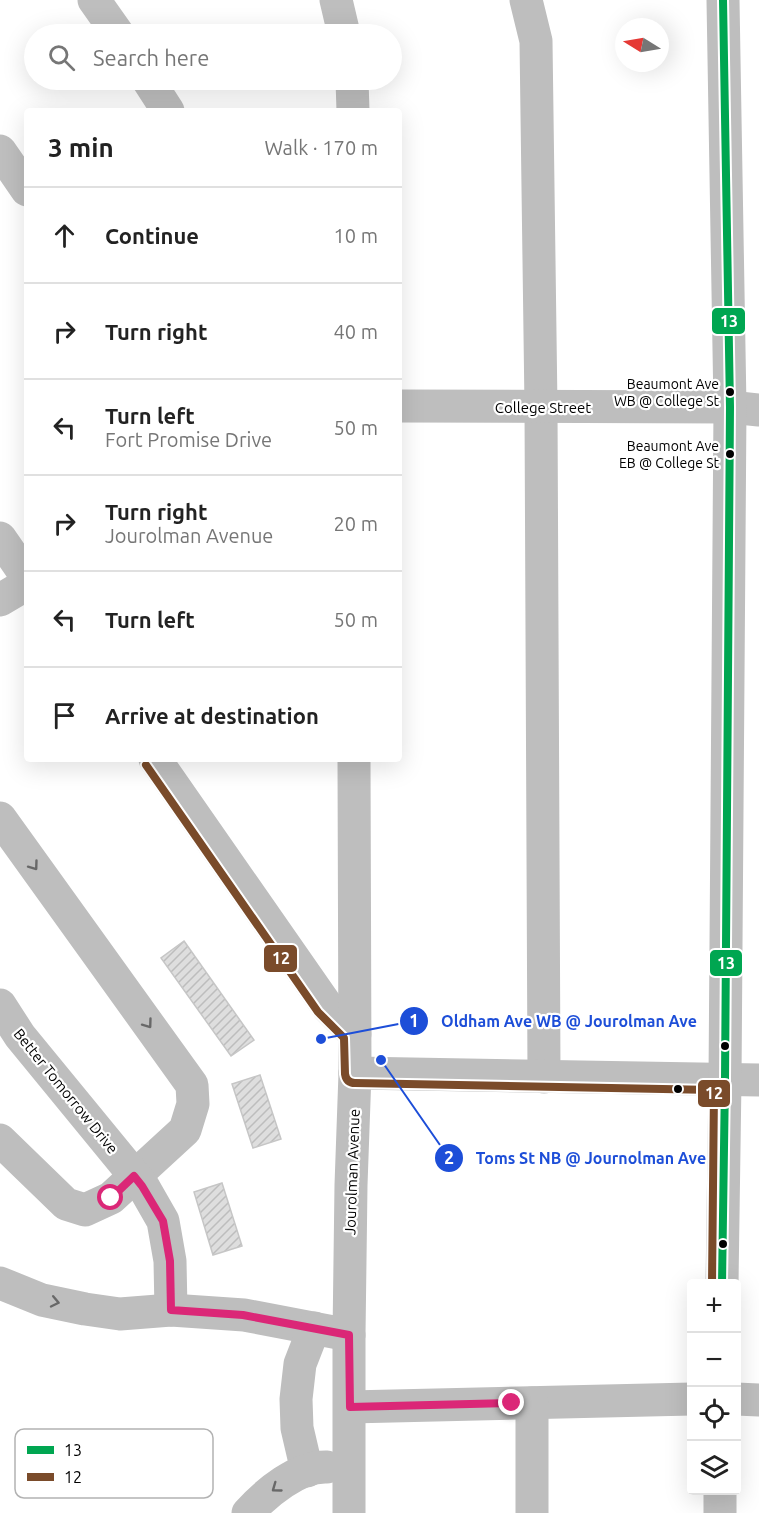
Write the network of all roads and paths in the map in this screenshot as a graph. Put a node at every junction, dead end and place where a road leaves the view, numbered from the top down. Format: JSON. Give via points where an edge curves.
{"nodes":[{"id":1,"x":94,"y":0,"type":"edge"},
{"id":2,"x":336,"y":0,"type":"edge"},
{"id":3,"x":526,"y":0,"type":"edge"},
{"id":4,"x":723,"y":0,"type":"edge"},
{"id":5,"x":111,"y":24,"type":"edge"},
{"id":6,"x":342,"y":24,"type":"edge"},
{"id":7,"x":154,"y":90,"type":"edge"},
{"id":8,"x":352,"y":90,"type":"edge"},
{"id":9,"x":166,"y":108,"type":"edge"},
{"id":10,"x":353,"y":108,"type":"edge"},
{"id":11,"x":0,"y":151,"type":"edge"},
{"id":12,"x":24,"y":186,"type":"edge"},
{"id":13,"x":402,"y":406,"type":"edge"},
{"id":14,"x":541,"y":407,"type":"junction"},
{"id":15,"x":744,"y":408,"type":"edge"},
{"id":16,"x":0,"y":538,"type":"edge"},
{"id":17,"x":24,"y":573,"type":"edge"},
{"id":18,"x":24,"y":586,"type":"edge"},
{"id":19,"x":0,"y":600,"type":"edge"},
{"id":20,"x":156,"y":762,"type":"edge"},
{"id":21,"x":354,"y":762,"type":"edge"},
{"id":22,"x":0,"y":818,"type":"edge"},
{"id":23,"x":0,"y":1005,"type":"edge"},
{"id":24,"x":355,"y":1034,"type":"junction"},
{"id":25,"x":356,"y":1073,"type":"junction"},
{"id":26,"x":544,"y":1077,"type":"junction"},
{"id":27,"x":725,"y":1080,"type":"junction"},
{"id":28,"x":759,"y":1080,"type":"edge"},
{"id":29,"x":0,"y":1140,"type":"edge"},
{"id":30,"x":134,"y":1176,"type":"junction"},
{"id":31,"x":722,"y":1279,"type":"edge"},
{"id":32,"x":0,"y":1283,"type":"edge"},
{"id":33,"x":171,"y":1310,"type":"junction"},
{"id":34,"x":314,"y":1328,"type":"junction"},
{"id":35,"x":349,"y":1335,"type":"junction"},
{"id":36,"x":687,"y":1399,"type":"edge"},
{"id":37,"x":741,"y":1399,"type":"edge"},
{"id":38,"x":759,"y":1400,"type":"edge"},
{"id":39,"x":532,"y":1403,"type":"junction"},
{"id":40,"x":350,"y":1407,"type":"junction"},
{"id":41,"x":350,"y":1469,"type":"junction"},
{"id":42,"x":307,"y":1471,"type":"junction"},
{"id":43,"x":720,"y":1495,"type":"edge"},
{"id":44,"x":248,"y":1513,"type":"edge"},
{"id":45,"x":349,"y":1513,"type":"edge"},
{"id":46,"x":532,"y":1513,"type":"edge"},
{"id":47,"x":720,"y":1513,"type":"edge"}],
"edges":[{"from":1,"to":5,"type":"street"},
{"from":2,"to":6,"type":"street"},
{"from":3,"to":14,"type":"street","via":[[536,41]]},
{"from":4,"to":15,"type":"street"},
{"from":7,"to":9,"type":"street"},
{"from":8,"to":10,"type":"street"},
{"from":11,"to":12,"type":"street"},
{"from":13,"to":14,"type":"street","name":"College Street"},
{"from":14,"to":15,"type":"street","name":"College Street"},
{"from":14,"to":26,"type":"street"},
{"from":15,"to":27,"type":"street"},
{"from":16,"to":17,"type":"street"},
{"from":18,"to":19,"type":"street"},
{"from":20,"to":24,"type":"street","via":[[327,1006]]},
{"from":21,"to":24,"type":"street","name":"Jourolman Avenue"},
{"from":22,"to":30,"type":"street","one_way":true,"via":[[192,1085],[193,1104],[185,1130]]},
{"from":23,"to":30,"type":"street","name":"Better Tomorrow Drive","via":[[20,1036]]},
{"from":24,"to":25,"type":"street","name":"Jourolman Avenue"},
{"from":25,"to":26,"type":"street"},
{"from":25,"to":35,"type":"street","name":"Jourolman Avenue"},
{"from":26,"to":27,"type":"street"},
{"from":27,"to":28,"type":"street"},
{"from":27,"to":31,"type":"street"},
{"from":29,"to":30,"type":"street","via":[[66,1204],[85,1210],[111,1198]]},
{"from":30,"to":33,"type":"street","name":"Better Tomorrow Drive","via":[[163,1221],[170,1261]]},
{"from":32,"to":33,"type":"street","one_way":true,"via":[[42,1300],[85,1309],[120,1314]]},
{"from":33,"to":34,"type":"street","via":[[243,1315]]},
{"from":34,"to":35,"type":"street"},
{"from":34,"to":42,"type":"street","via":[[300,1364],[296,1399],[297,1428]]},
{"from":35,"to":40,"type":"street","name":"Jourolman Avenue"},
{"from":36,"to":39,"type":"street"},
{"from":37,"to":38,"type":"street"},
{"from":39,"to":40,"type":"street"},
{"from":39,"to":46,"type":"street"},
{"from":40,"to":41,"type":"street","name":"Jourolman Avenue"},
{"from":41,"to":42,"type":"street","via":[[322,1467]]},
{"from":41,"to":45,"type":"street","name":"Jourolman Avenue"},
{"from":42,"to":44,"type":"street","one_way":true,"via":[[296,1474]]},
{"from":43,"to":47,"type":"street"}]}
